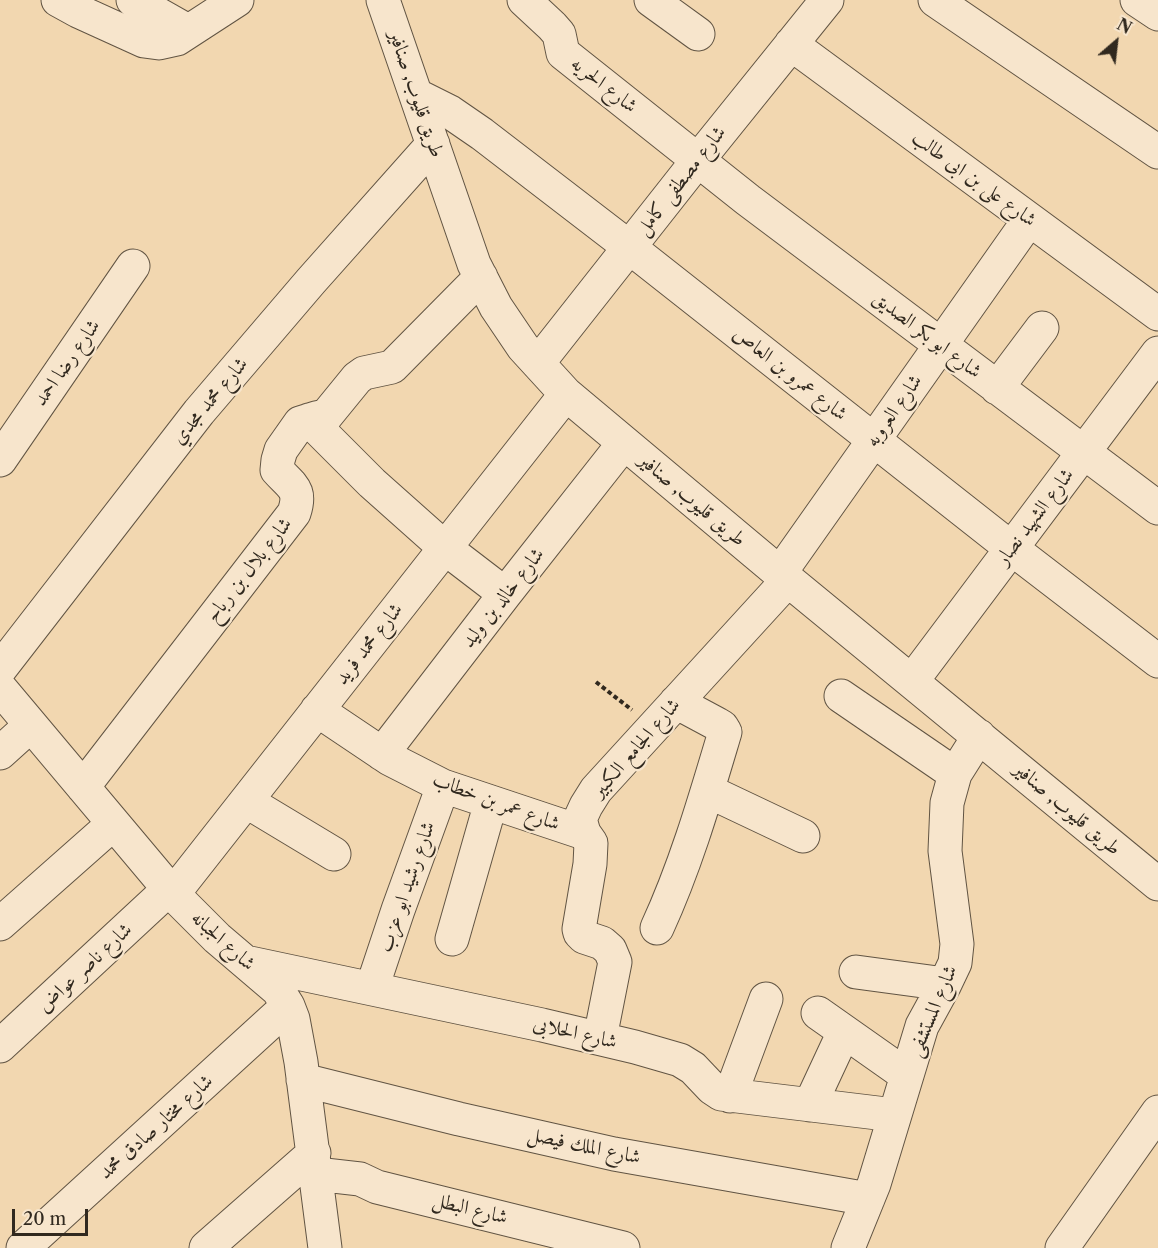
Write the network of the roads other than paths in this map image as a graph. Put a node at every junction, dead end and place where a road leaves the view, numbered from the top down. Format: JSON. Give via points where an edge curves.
{"nodes":[{"id":1,"x":58,"y":0,"type":"edge"},
{"id":2,"x":133,"y":0,"type":"edge"},
{"id":3,"x":237,"y":0,"type":"edge"},
{"id":4,"x":383,"y":0,"type":"edge"},
{"id":5,"x":524,"y":0,"type":"edge"},
{"id":6,"x":651,"y":0,"type":"edge"},
{"id":7,"x":827,"y":0,"type":"edge"},
{"id":8,"x":935,"y":0,"type":"edge"},
{"id":9,"x":1137,"y":0,"type":"edge"},
{"id":10,"x":1158,"y":14,"type":"edge"},
{"id":11,"x":188,"y":31,"type":"junction"},
{"id":12,"x":698,"y":34,"type":"dead end"},
{"id":13,"x":790,"y":44,"type":"junction"},
{"id":14,"x":416,"y":95,"type":"junction"},
{"id":15,"x":433,"y":144,"type":"junction"},
{"id":16,"x":1158,"y":152,"type":"edge"},
{"id":17,"x":698,"y":160,"type":"junction"},
{"id":18,"x":1029,"y":220,"type":"junction"},
{"id":19,"x":629,"y":247,"type":"junction"},
{"id":20,"x":133,"y":266,"type":"dead end"},
{"id":21,"x":481,"y":277,"type":"junction"},
{"id":22,"x":1158,"y":314,"type":"edge"},
{"id":23,"x":1042,"y":328,"type":"dead end"},
{"id":24,"x":941,"y":345,"type":"junction"},
{"id":25,"x":1158,"y":353,"type":"edge"},
{"id":26,"x":538,"y":363,"type":"junction"},
{"id":27,"x":997,"y":388,"type":"junction"},
{"id":28,"x":566,"y":394,"type":"junction"},
{"id":29,"x":309,"y":420,"type":"junction"},
{"id":30,"x":874,"y":440,"type":"junction"},
{"id":31,"x":624,"y":443,"type":"junction"},
{"id":32,"x":1084,"y":452,"type":"junction"},
{"id":33,"x":0,"y":460,"type":"edge"},
{"id":34,"x":1158,"y":508,"type":"edge"},
{"id":35,"x":445,"y":548,"type":"junction"},
{"id":36,"x":1011,"y":548,"type":"junction"},
{"id":37,"x":784,"y":577,"type":"junction"},
{"id":38,"x":505,"y":594,"type":"junction"},
{"id":39,"x":1158,"y":662,"type":"edge"},
{"id":40,"x":0,"y":669,"type":"edge"},
{"id":41,"x":912,"y":681,"type":"junction"},
{"id":42,"x":0,"y":688,"type":"edge"},
{"id":43,"x":841,"y":696,"type":"dead end"},
{"id":44,"x":676,"y":702,"type":"junction"},
{"id":45,"x":317,"y":710,"type":"junction"},
{"id":46,"x":31,"y":725,"type":"junction"},
{"id":47,"x":980,"y":736,"type":"junction"},
{"id":48,"x":0,"y":753,"type":"edge"},
{"id":49,"x":382,"y":754,"type":"junction"},
{"id":50,"x":955,"y":774,"type":"junction"},
{"id":51,"x":443,"y":786,"type":"junction"},
{"id":52,"x":82,"y":787,"type":"junction"},
{"id":53,"x":708,"y":791,"type":"junction"},
{"id":54,"x":246,"y":801,"type":"junction"},
{"id":55,"x":491,"y":802,"type":"junction"},
{"id":56,"x":113,"y":824,"type":"junction"},
{"id":57,"x":584,"y":833,"type":"junction"},
{"id":58,"x":803,"y":836,"type":"dead end"},
{"id":59,"x":334,"y":854,"type":"dead end"},
{"id":60,"x":1158,"y":884,"type":"edge"},
{"id":61,"x":171,"y":892,"type":"junction"},
{"id":62,"x":0,"y":924,"type":"edge"},
{"id":63,"x":657,"y":928,"type":"dead end"},
{"id":64,"x":452,"y":939,"type":"dead end"},
{"id":65,"x":246,"y":963,"type":"junction"},
{"id":66,"x":856,"y":972,"type":"dead end"},
{"id":67,"x":945,"y":984,"type":"junction"},
{"id":68,"x":372,"y":988,"type":"junction"},
{"id":69,"x":766,"y":999,"type":"dead end"},
{"id":70,"x":288,"y":1006,"type":"junction"},
{"id":71,"x":818,"y":1013,"type":"dead end"},
{"id":72,"x":844,"y":1032,"type":"junction"},
{"id":73,"x":600,"y":1038,"type":"junction"},
{"id":74,"x":0,"y":1046,"type":"edge"},
{"id":75,"x":906,"y":1075,"type":"junction"},
{"id":76,"x":303,"y":1080,"type":"junction"},
{"id":77,"x":730,"y":1096,"type":"junction"},
{"id":78,"x":810,"y":1105,"type":"junction"},
{"id":79,"x":1158,"y":1113,"type":"edge"},
{"id":80,"x":894,"y":1115,"type":"junction"},
{"id":81,"x":315,"y":1163,"type":"junction"},
{"id":82,"x":868,"y":1199,"type":"junction"},
{"id":83,"x":23,"y":1248,"type":"edge"},
{"id":84,"x":206,"y":1248,"type":"edge"},
{"id":85,"x":325,"y":1248,"type":"edge"},
{"id":86,"x":623,"y":1248,"type":"edge"},
{"id":87,"x":848,"y":1248,"type":"edge"},
{"id":88,"x":1062,"y":1248,"type":"edge"}],
"edges":[{"from":1,"to":11,"type":"street","via":[[144,42],[177,39]]},
{"from":2,"to":11,"type":"street"},
{"from":3,"to":11,"type":"street"},
{"from":4,"to":14,"type":"street","name":"طريق قليوب, صنافير"},
{"from":5,"to":17,"type":"street","name":"شارع الحريه","via":[[558,34],[563,53]]},
{"from":6,"to":12,"type":"street"},
{"from":7,"to":13,"type":"street","name":"شارع مصطفى كامل"},
{"from":8,"to":16,"type":"street"},
{"from":9,"to":10,"type":"street"},
{"from":13,"to":17,"type":"street","name":"شارع مصطفى كامل"},
{"from":13,"to":18,"type":"street","name":"شارع على بن ابى طالب"},
{"from":14,"to":15,"type":"street","name":"طريق قليوب, صنافير"},
{"from":14,"to":19,"type":"street","name":"شارع عمرو بن العاص","via":[[482,134]]},
{"from":15,"to":21,"type":"street","name":"طريق قليوب, صنافير"},
{"from":15,"to":40,"type":"street","name":"شارع محمد مجدي","via":[[199,412]]},
{"from":17,"to":19,"type":"street","name":"شارع مصطفى كامل"},
{"from":17,"to":24,"type":"street","name":"شارع ابو بكر الصديق"},
{"from":18,"to":22,"type":"street","name":"شارع على بن ابى طالب"},
{"from":18,"to":24,"type":"street","name":"شارع العروبه"},
{"from":19,"to":26,"type":"street","name":"شارع مصطفى كامل"},
{"from":19,"to":30,"type":"street","name":"شارع عمرو بن العاص"},
{"from":20,"to":33,"type":"street","name":"شارع رضا احمد"},
{"from":21,"to":26,"type":"street","name":"طريق قليوب, صنافير","via":[[496,307]]},
{"from":21,"to":29,"type":"street","name":"شارع بلال بن رباح","via":[[392,367],[364,373],[326,417]]},
{"from":23,"to":27,"type":"street"},
{"from":24,"to":27,"type":"street","name":"شارع ابو بكر الصديق"},
{"from":24,"to":30,"type":"street","name":"شارع العروبه"},
{"from":25,"to":32,"type":"street","name":"شارع الشهيد نصار"},
{"from":26,"to":28,"type":"street","name":"طريق قليوب, صنافير"},
{"from":27,"to":32,"type":"street","name":"شارع ابو بكر الصديق"},
{"from":28,"to":31,"type":"street","name":"طريق قليوب, صنافير"},
{"from":28,"to":35,"type":"street","name":"شارع محمد فريد"},
{"from":29,"to":35,"type":"street"},
{"from":29,"to":52,"type":"street","name":"شارع بلال بن رباح","via":[[300,423],[278,460],[277,470],[296,491],[294,513]]},
{"from":30,"to":36,"type":"street","name":"شارع عمرو بن العاص"},
{"from":30,"to":37,"type":"street","name":"شارع العروبه"},
{"from":31,"to":37,"type":"street","name":"طريق قليوب, صنافير"},
{"from":31,"to":38,"type":"street","name":"شارع خالد بن وليد"},
{"from":32,"to":34,"type":"street","name":"شارع ابو بكر الصديق"},
{"from":32,"to":36,"type":"street","name":"شارع الشهيد نصار"},
{"from":35,"to":38,"type":"street"},
{"from":35,"to":45,"type":"street","name":"شارع محمد فريد"},
{"from":36,"to":39,"type":"street","name":"شارع عمرو بن العاص"},
{"from":36,"to":41,"type":"street","name":"شارع الشهيد نصار"},
{"from":37,"to":41,"type":"street","name":"طريق قليوب, صنافير"},
{"from":37,"to":44,"type":"street","name":"شارع الجامع الكبير"},
{"from":38,"to":49,"type":"street","name":"شارع خالد بن وليد"},
{"from":41,"to":47,"type":"street","name":"طريق قليوب, صنافير"},
{"from":42,"to":46,"type":"street","name":"شارع الجبانه"},
{"from":43,"to":50,"type":"street"},
{"from":44,"to":53,"type":"street","via":[[725,732]]},
{"from":44,"to":57,"type":"street","name":"شارع الجامع الكبير","via":[[596,790],[580,819]]},
{"from":45,"to":49,"type":"street","name":"شارع عمر بن خطاب"},
{"from":45,"to":54,"type":"street","name":"شارع محمد فريد"},
{"from":46,"to":48,"type":"street"},
{"from":46,"to":52,"type":"street","name":"شارع الجبانه"},
{"from":47,"to":50,"type":"street","name":"شارع المستشفى"},
{"from":47,"to":60,"type":"street","name":"طريق قليوب, صنافير"},
{"from":49,"to":51,"type":"street","name":"شارع عمر بن خطاب"},
{"from":50,"to":67,"type":"street","name":"شارع المستشفى","via":[[947,803],[945,851],[957,944],[956,963]]},
{"from":51,"to":55,"type":"street","name":"شارع عمر بن خطاب"},
{"from":51,"to":68,"type":"street","name":"شارع رشيد ابو عزب"},
{"from":52,"to":56,"type":"street","name":"شارع الجبانه"},
{"from":53,"to":58,"type":"street"},
{"from":53,"to":63,"type":"street","via":[[679,878]]},
{"from":54,"to":59,"type":"street"},
{"from":54,"to":61,"type":"street","name":"شارع محمد فريد"},
{"from":55,"to":57,"type":"street","name":"شارع عمر بن خطاب"},
{"from":55,"to":64,"type":"street"},
{"from":56,"to":61,"type":"street","name":"شارع الجبانه"},
{"from":56,"to":62,"type":"street"},
{"from":57,"to":73,"type":"street","name":"شارع الجامع الكبير","via":[[591,843],[590,864],[579,929],[584,937],[610,950],[615,962]]},
{"from":61,"to":65,"type":"street","name":"شارع الجبانه"},
{"from":61,"to":74,"type":"street","name":"شارع ناصر عواض"},
{"from":65,"to":68,"type":"street","name":"شارع الحلابى"},
{"from":65,"to":70,"type":"street","name":"شارع الجبانه","via":[[278,990]]},
{"from":66,"to":67,"type":"street"},
{"from":67,"to":75,"type":"street","name":"شارع المستشفى","via":[[922,1026]]},
{"from":68,"to":73,"type":"street","name":"شارع الحلابى"},
{"from":69,"to":77,"type":"street"},
{"from":70,"to":76,"type":"street","name":"شارع الجبانه"},
{"from":70,"to":83,"type":"street","name":"شارع مختار صادق محمد"},
{"from":71,"to":72,"type":"street"},
{"from":72,"to":75,"type":"street"},
{"from":72,"to":78,"type":"street"},
{"from":73,"to":77,"type":"street","name":"شارع الحلابى","via":[[680,1060],[712,1088]]},
{"from":75,"to":80,"type":"street","name":"شارع المستشفى"},
{"from":76,"to":81,"type":"street","name":"شارع الجبانه"},
{"from":76,"to":82,"type":"street","name":"شارع الملك فيصل","via":[[614,1154]]},
{"from":77,"to":78,"type":"street","name":"شارع الحلابى"},
{"from":78,"to":80,"type":"street","name":"شارع الحلابى"},
{"from":79,"to":88,"type":"street"},
{"from":80,"to":82,"type":"street","name":"شارع المستشفى"},
{"from":81,"to":84,"type":"street"},
{"from":81,"to":85,"type":"street","name":"شارع الجبانه"},
{"from":81,"to":86,"type":"street","name":"شارع البطل","via":[[377,1187]]},
{"from":82,"to":87,"type":"street","name":"شارع المستشفى"}]}
